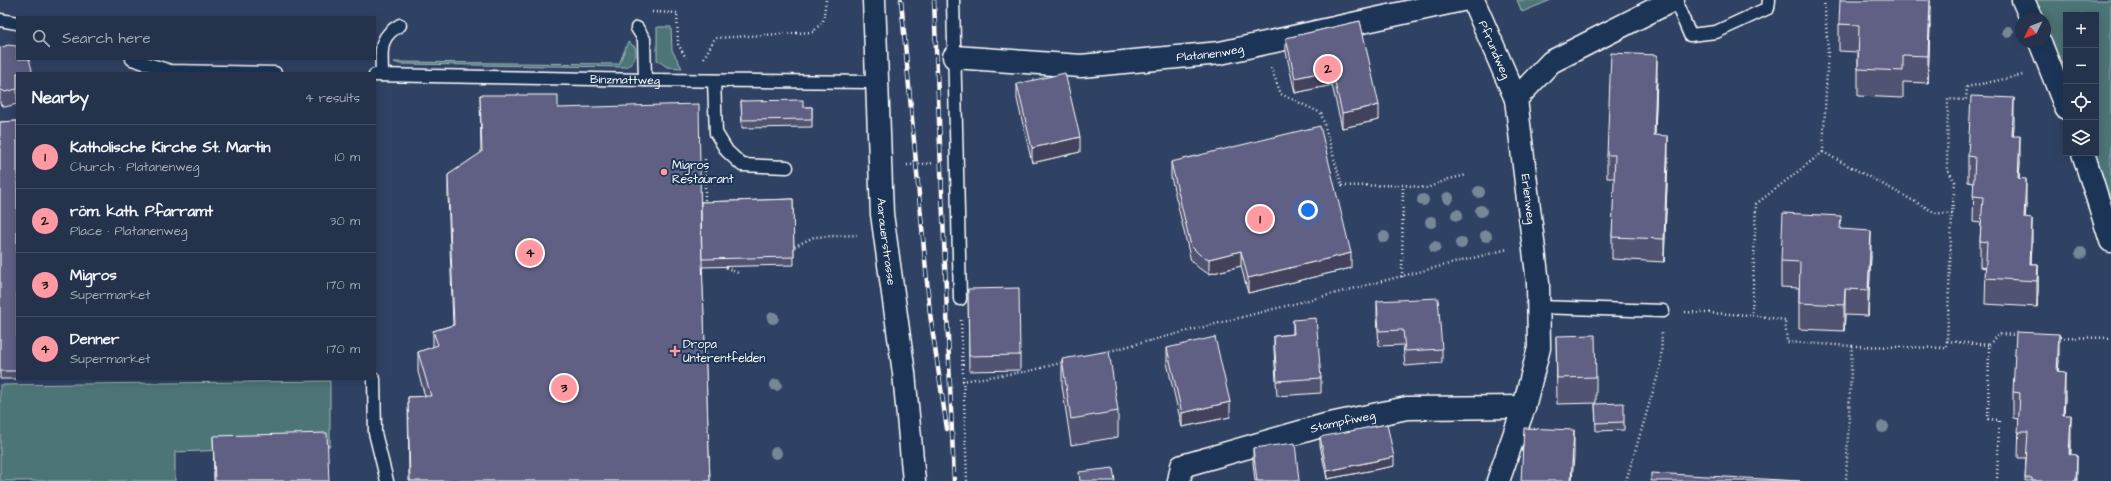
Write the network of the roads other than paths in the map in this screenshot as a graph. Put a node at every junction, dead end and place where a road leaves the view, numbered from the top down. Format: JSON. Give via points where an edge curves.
{"nodes":[{"id":1,"x":874,"y":0,"type":"edge"},
{"id":2,"x":953,"y":0,"type":"edge"},
{"id":3,"x":1462,"y":0,"type":"edge"},
{"id":4,"x":1473,"y":0,"type":"edge"},
{"id":5,"x":1674,"y":0,"type":"edge"},
{"id":6,"x":1769,"y":0,"type":"edge"},
{"id":7,"x":2023,"y":0,"type":"edge"},
{"id":8,"x":2028,"y":12,"type":"edge"},
{"id":9,"x":0,"y":20,"type":"edge"},
{"id":10,"x":16,"y":23,"type":"edge"},
{"id":11,"x":400,"y":26,"type":"dead end"},
{"id":12,"x":637,"y":28,"type":"dead end"},
{"id":13,"x":2042,"y":48,"type":"edge"},
{"id":14,"x":954,"y":57,"type":"junction"},
{"id":15,"x":135,"y":60,"type":"edge"},
{"id":16,"x":222,"y":72,"type":"edge"},
{"id":17,"x":378,"y":75,"type":"edge"},
{"id":18,"x":707,"y":77,"type":"junction"},
{"id":19,"x":645,"y":80,"type":"junction"},
{"id":20,"x":876,"y":82,"type":"junction"},
{"id":21,"x":1516,"y":99,"type":"junction"},
{"id":22,"x":2063,"y":100,"type":"edge"},
{"id":23,"x":2084,"y":156,"type":"edge"},
{"id":24,"x":787,"y":167,"type":"dead end"},
{"id":25,"x":2111,"y":241,"type":"edge"},
{"id":26,"x":960,"y":299,"type":"road end"},
{"id":27,"x":1538,"y":307,"type":"junction"},
{"id":28,"x":1662,"y":311,"type":"road end"},
{"id":29,"x":374,"y":380,"type":"edge"},
{"id":30,"x":1524,"y":407,"type":"junction"},
{"id":31,"x":387,"y":481,"type":"edge"},
{"id":32,"x":914,"y":481,"type":"edge"},
{"id":33,"x":1179,"y":481,"type":"edge"},
{"id":34,"x":1498,"y":481,"type":"edge"}],
"edges":[{"from":1,"to":20,"type":"street","name":"Aarauerstrasse"},
{"from":2,"to":14,"type":"lane"},
{"from":3,"to":14,"type":"street","name":"Platanenweg","via":[[1220,53],[1080,66]]},
{"from":4,"to":21,"type":"street","name":"Pfrundweg"},
{"from":5,"to":6,"type":"lane","via":[[1690,35],[1716,32],[1768,8]]},
{"from":5,"to":21,"type":"street","via":[[1550,62]]},
{"from":7,"to":8,"type":"street"},
{"from":9,"to":10,"type":"lane"},
{"from":11,"to":17,"type":"lane","via":[[383,39]]},
{"from":12,"to":19,"type":"lane","via":[[644,39]]},
{"from":13,"to":22,"type":"street"},
{"from":14,"to":26,"type":"lane"},
{"from":15,"to":16,"type":"lane","via":[[170,71]]},
{"from":17,"to":19,"type":"lane","name":"Binzmattweg"},
{"from":18,"to":19,"type":"lane","name":"Binzmattweg"},
{"from":18,"to":20,"type":"lane","name":"Binzmattweg"},
{"from":18,"to":24,"type":"lane","via":[[716,134],[727,151],[742,165]]},
{"from":20,"to":32,"type":"street","name":"Aarauerstrasse","via":[[882,214],[904,373]]},
{"from":21,"to":27,"type":"street","name":"Erlenweg","via":[[1534,242]]},
{"from":23,"to":25,"type":"street"},
{"from":27,"to":28,"type":"lane"},
{"from":27,"to":30,"type":"street","name":"Erlenweg","via":[[1539,348]]},
{"from":29,"to":31,"type":"lane","via":[[375,433]]},
{"from":30,"to":33,"type":"street","name":"Stampfiweg","via":[[1407,408],[1325,425],[1182,466]]},
{"from":30,"to":34,"type":"street","name":"Erlenweg"}]}
